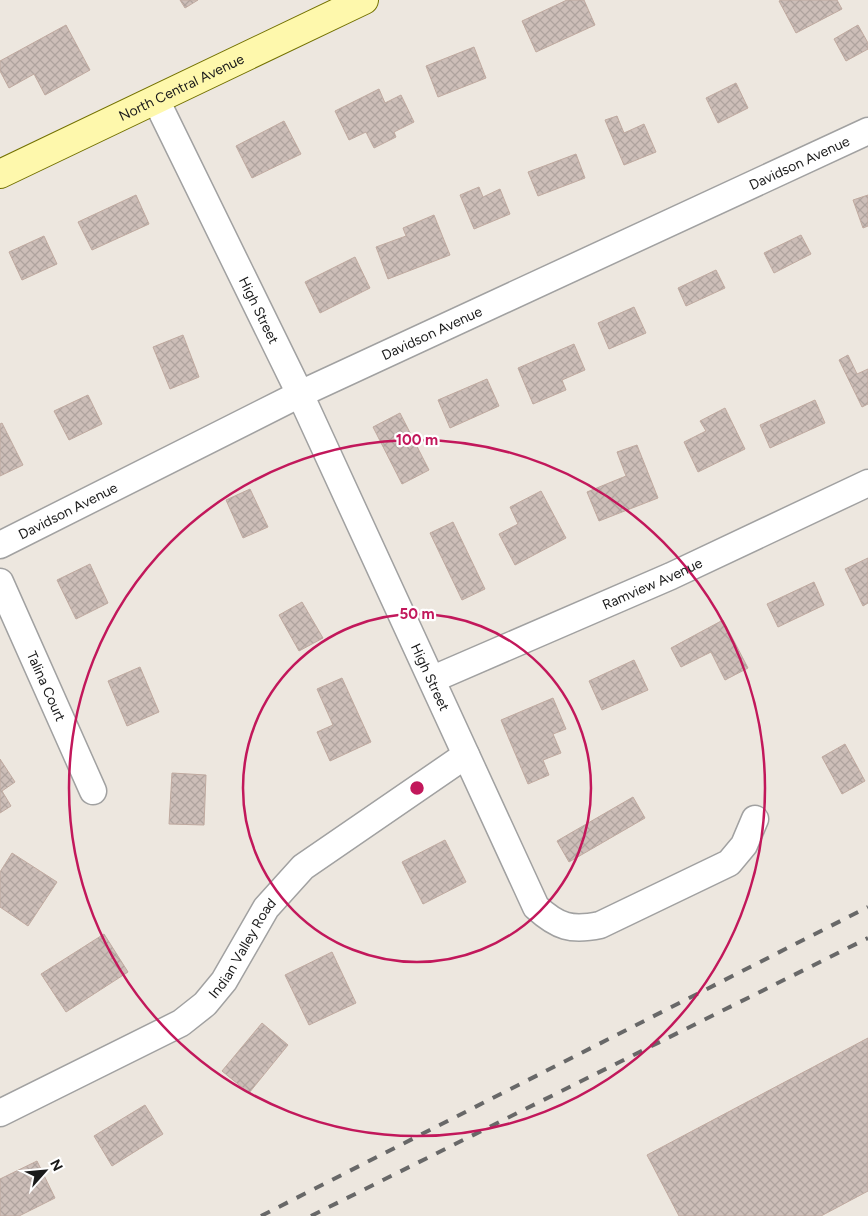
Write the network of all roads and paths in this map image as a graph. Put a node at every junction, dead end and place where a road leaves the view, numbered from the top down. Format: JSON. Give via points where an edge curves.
{"nodes":[{"id":1,"x":364,"y":0,"type":"edge"},
{"id":2,"x":156,"y":100,"type":"junction"},
{"id":3,"x":868,"y":131,"type":"edge"},
{"id":4,"x":0,"y":174,"type":"edge"},
{"id":5,"x":300,"y":394,"type":"junction"},
{"id":6,"x":868,"y":483,"type":"edge"},
{"id":7,"x":0,"y":545,"type":"edge"},
{"id":8,"x":0,"y":582,"type":"edge"},
{"id":9,"x":433,"y":679,"type":"junction"},
{"id":10,"x":466,"y":755,"type":"junction"},
{"id":11,"x":93,"y":790,"type":"dead end"},
{"id":12,"x":755,"y":819,"type":"dead end"},
{"id":13,"x":0,"y":1113,"type":"edge"}],
"edges":[{"from":1,"to":2,"type":"main road","name":"North Central Avenue"},
{"from":2,"to":4,"type":"main road","name":"North Central Avenue"},
{"from":2,"to":5,"type":"street","name":"High Street"},
{"from":3,"to":5,"type":"street","name":"Davidson Avenue"},
{"from":5,"to":7,"type":"street","name":"Davidson Avenue"},
{"from":5,"to":9,"type":"street","name":"High Street"},
{"from":6,"to":9,"type":"street","name":"Ramview Avenue","via":[[671,576]]},
{"from":8,"to":11,"type":"street","name":"Talina Court"},
{"from":9,"to":10,"type":"street","name":"High Street"},
{"from":10,"to":12,"type":"street","name":"High Street","via":[[536,907],[564,926],[600,925],[729,863],[744,845]]},
{"from":10,"to":13,"type":"street","name":"Indian Valley Road","via":[[303,867],[266,908],[224,981],[205,1004],[181,1023]]}]}
